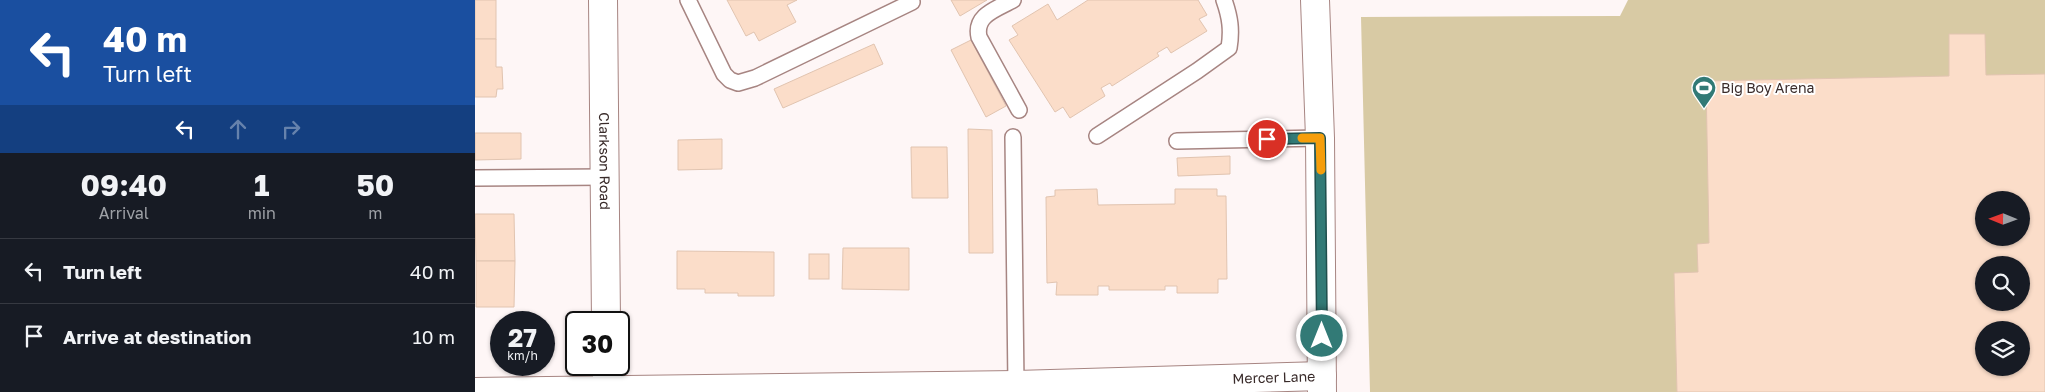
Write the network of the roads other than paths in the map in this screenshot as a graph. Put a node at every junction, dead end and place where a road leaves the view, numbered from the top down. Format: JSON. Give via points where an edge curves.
{"nodes":[{"id":1,"x":603,"y":0,"type":"edge"},
{"id":2,"x":688,"y":0,"type":"edge"},
{"id":3,"x":1013,"y":0,"type":"edge"},
{"id":4,"x":1223,"y":0,"type":"edge"},
{"id":5,"x":1315,"y":0,"type":"edge"},
{"id":6,"x":912,"y":2,"type":"dead end"},
{"id":7,"x":1019,"y":110,"type":"dead end"},
{"id":8,"x":1097,"y":136,"type":"dead end"},
{"id":9,"x":1013,"y":137,"type":"dead end"},
{"id":10,"x":1320,"y":138,"type":"junction"},
{"id":11,"x":1177,"y":140,"type":"dead end"},
{"id":12,"x":605,"y":177,"type":"junction"},
{"id":13,"x":475,"y":178,"type":"edge"},
{"id":14,"x":606,"y":311,"type":"edge"},
{"id":15,"x":607,"y":383,"type":"edge"},
{"id":16,"x":1322,"y":384,"type":"edge"},
{"id":17,"x":1016,"y":385,"type":"junction"},
{"id":18,"x":475,"y":392,"type":"edge"}],
"edges":[{"from":1,"to":12,"type":"street","name":"Clarkson Road"},
{"from":2,"to":6,"type":"lane","via":[[723,74],[738,83],[755,78]]},
{"from":3,"to":7,"type":"lane","via":[[985,16],[978,25],[978,31]]},
{"from":4,"to":8,"type":"lane","via":[[1230,18],[1232,34],[1229,48]]},
{"from":5,"to":10,"type":"street"},
{"from":9,"to":17,"type":"lane"},
{"from":10,"to":11,"type":"lane"},
{"from":10,"to":16,"type":"street"},
{"from":12,"to":13,"type":"lane"},
{"from":12,"to":14,"type":"street","name":"Clarkson Road"},
{"from":15,"to":17,"type":"street","name":"Mercer Lane"},
{"from":15,"to":18,"type":"street","name":"Mercer Lane"},
{"from":16,"to":17,"type":"street","name":"Mercer Lane"}]}
